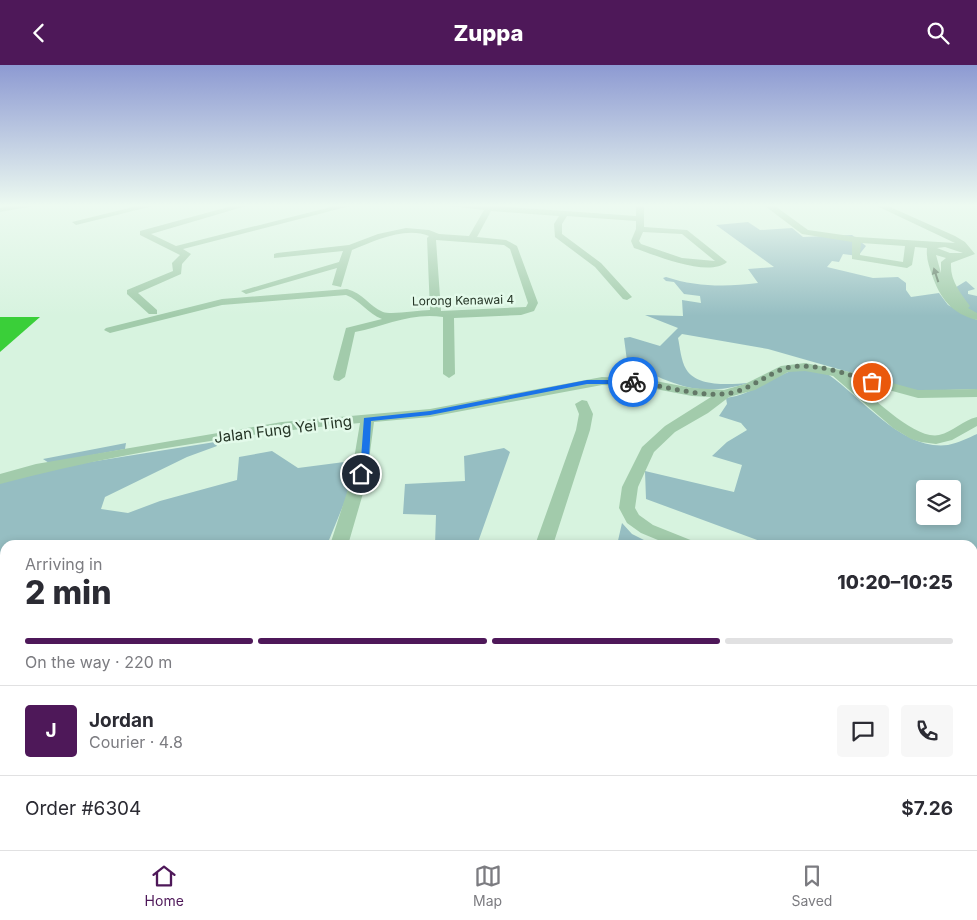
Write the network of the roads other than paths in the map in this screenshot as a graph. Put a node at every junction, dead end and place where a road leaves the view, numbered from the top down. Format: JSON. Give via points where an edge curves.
{"nodes":[{"id":1,"x":161,"y":243,"type":"edge"},
{"id":2,"x":199,"y":243,"type":"edge"},
{"id":3,"x":365,"y":243,"type":"edge"},
{"id":4,"x":431,"y":243,"type":"edge"},
{"id":5,"x":503,"y":243,"type":"edge"},
{"id":6,"x":568,"y":243,"type":"edge"},
{"id":7,"x":636,"y":243,"type":"edge"},
{"id":8,"x":697,"y":243,"type":"edge"},
{"id":9,"x":856,"y":243,"type":"edge"},
{"id":10,"x":902,"y":243,"type":"edge"},
{"id":11,"x":908,"y":243,"type":"junction"},
{"id":12,"x":960,"y":243,"type":"edge"},
{"id":13,"x":351,"y":247,"type":"junction"},
{"id":14,"x":932,"y":247,"type":"junction"},
{"id":15,"x":177,"y":248,"type":"junction"},
{"id":16,"x":977,"y":249,"type":"edge"},
{"id":17,"x":964,"y":251,"type":"junction"},
{"id":18,"x":277,"y":256,"type":"dead end"},
{"id":19,"x":342,"y":264,"type":"junction"},
{"id":20,"x":337,"y":285,"type":"dead end"},
{"id":21,"x":246,"y":291,"type":"dead end"},
{"id":22,"x":627,"y":297,"type":"dead end"},
{"id":23,"x":944,"y":297,"type":"junction"},
{"id":24,"x":957,"y":297,"type":"junction"},
{"id":25,"x":153,"y":312,"type":"dead end"},
{"id":26,"x":442,"y":314,"type":"junction"},
{"id":27,"x":977,"y":316,"type":"edge"},
{"id":28,"x":396,"y":317,"type":"junction"},
{"id":29,"x":110,"y":330,"type":"dead end"},
{"id":30,"x":835,"y":373,"type":"junction"},
{"id":31,"x":449,"y":374,"type":"dead end"},
{"id":32,"x":339,"y":377,"type":"dead end"},
{"id":33,"x":977,"y":393,"type":"edge"},
{"id":34,"x":724,"y":394,"type":"junction"},
{"id":35,"x":582,"y":404,"type":"dead end"},
{"id":36,"x":367,"y":419,"type":"junction"},
{"id":37,"x":977,"y":421,"type":"edge"},
{"id":38,"x":0,"y":479,"type":"edge"},
{"id":39,"x":341,"y":540,"type":"edge"},
{"id":40,"x":546,"y":540,"type":"edge"},
{"id":41,"x":675,"y":540,"type":"edge"}],
"edges":[{"from":1,"to":15,"type":"street"},
{"from":2,"to":15,"type":"street"},
{"from":3,"to":13,"type":"street"},
{"from":4,"to":26,"type":"street"},
{"from":5,"to":26,"type":"street","name":"Lorong Kenawai 4","via":[[514,248],[533,303],[530,309]]},
{"from":6,"to":22,"type":"street","via":[[598,265]]},
{"from":7,"to":8,"type":"street","via":[[637,246],[702,265],[722,262]]},
{"from":9,"to":11,"type":"street","via":[[855,257],[900,265],[907,265],[911,248]]},
{"from":10,"to":11,"type":"street"},
{"from":11,"to":14,"type":"street"},
{"from":12,"to":17,"type":"street"},
{"from":13,"to":18,"type":"street"},
{"from":13,"to":19,"type":"street","via":[[346,251]]},
{"from":14,"to":17,"type":"street","via":[[945,244]]},
{"from":23,"to":14,"type":"street","one_way":true,"via":[[932,262]]},
{"from":15,"to":25,"type":"street","via":[[186,254],[177,263],[178,272],[131,292]]},
{"from":16,"to":17,"type":"street"},
{"from":17,"to":24,"type":"street","via":[[946,262],[950,284]]},
{"from":19,"to":20,"type":"street"},
{"from":19,"to":21,"type":"street"},
{"from":23,"to":24,"type":"street"},
{"from":23,"to":27,"type":"street","via":[[956,307]]},
{"from":24,"to":27,"type":"street"},
{"from":26,"to":28,"type":"street","name":"Lorong Kenawai 4"},
{"from":26,"to":31,"type":"street"},
{"from":28,"to":29,"type":"street","via":[[376,314],[365,302],[347,291],[222,302]]},
{"from":28,"to":32,"type":"street","name":"Lorong Kenawai 4","via":[[378,325],[350,330]]},
{"from":30,"to":33,"type":"street","name":"Jalan Fung Yei Ting","via":[[913,394]]},
{"from":30,"to":34,"type":"street","name":"Jalan Fung Yei Ting","via":[[805,367],[785,369],[745,389]]},
{"from":30,"to":37,"type":"street","via":[[896,424],[920,437],[934,440],[948,437]]},
{"from":34,"to":36,"type":"street","name":"Jalan Fung Yei Ting","via":[[645,383],[602,381],[430,413]]},
{"from":34,"to":41,"type":"street","via":[[670,429],[647,450],[630,487],[627,508],[633,519],[647,529]]},
{"from":35,"to":40,"type":"street","via":[[586,414],[583,430]]},
{"from":36,"to":38,"type":"street","name":"Jalan Fung Yei Ting","via":[[282,426],[146,448]]},
{"from":36,"to":39,"type":"street","via":[[365,459]]}]}
